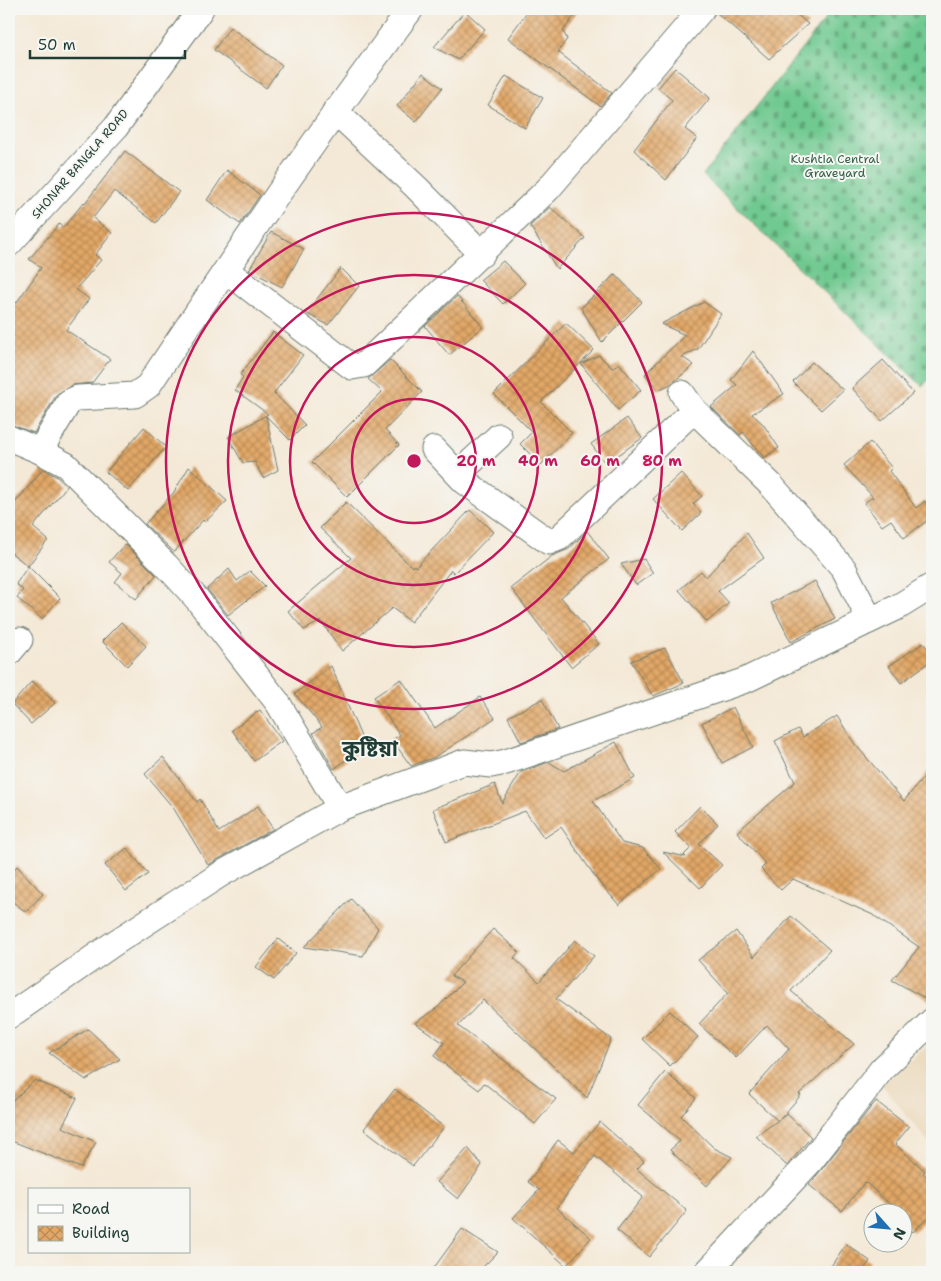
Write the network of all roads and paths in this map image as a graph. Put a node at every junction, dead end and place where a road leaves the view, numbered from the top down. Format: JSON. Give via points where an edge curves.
{"nodes":[{"id":1,"x":200,"y":9,"type":"edge"},
{"id":2,"x":411,"y":9,"type":"edge"},
{"id":3,"x":702,"y":9,"type":"edge"},
{"id":4,"x":335,"y":111,"type":"junction"},
{"id":5,"x":9,"y":244,"type":"edge"},
{"id":6,"x":482,"y":254,"type":"junction"},
{"id":7,"x":227,"y":272,"type":"junction"},
{"id":8,"x":499,"y":436,"type":"dead end"},
{"id":9,"x":9,"y":438,"type":"edge"},
{"id":10,"x":434,"y":449,"type":"dead end"},
{"id":11,"x":40,"y":451,"type":"junction"},
{"id":12,"x":458,"y":474,"type":"junction"},
{"id":13,"x":932,"y":586,"type":"edge"},
{"id":14,"x":870,"y":620,"type":"junction"},
{"id":15,"x":340,"y":808,"type":"junction"},
{"id":16,"x":9,"y":1016,"type":"edge"},
{"id":17,"x":932,"y":1021,"type":"edge"},
{"id":18,"x":707,"y":1272,"type":"edge"}],
"edges":[{"from":1,"to":5,"type":"street","name":"SHONAR BANGLA ROAD","via":[[116,127]]},
{"from":2,"to":4,"type":"street"},
{"from":3,"to":6,"type":"street","via":[[548,189]]},
{"from":4,"to":6,"type":"street"},
{"from":4,"to":7,"type":"street"},
{"from":6,"to":7,"type":"street","via":[[364,365],[352,367]]},
{"from":7,"to":11,"type":"street","via":[[148,386],[135,395],[78,398],[69,402]]},
{"from":8,"to":12,"type":"street"},
{"from":9,"to":11,"type":"street"},
{"from":10,"to":12,"type":"street"},
{"from":11,"to":15,"type":"street","via":[[66,465],[197,600],[278,703]]},
{"from":12,"to":14,"type":"street","via":[[549,542],[559,538],[688,401],[771,485],[844,569]]},
{"from":13,"to":14,"type":"street"},
{"from":14,"to":15,"type":"street","via":[[746,680],[506,762],[491,765],[464,762]]},
{"from":15,"to":16,"type":"street","via":[[221,874]]},
{"from":17,"to":18,"type":"street","via":[[882,1069],[810,1162]]}]}
